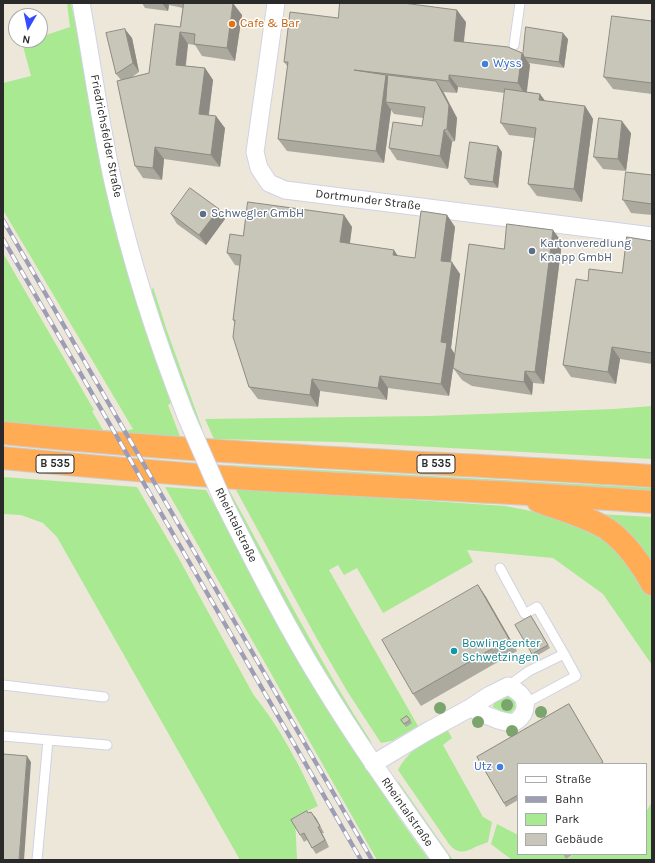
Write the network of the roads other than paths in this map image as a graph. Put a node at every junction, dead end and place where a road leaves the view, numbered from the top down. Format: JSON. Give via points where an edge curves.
{"nodes":[{"id":1,"x":81,"y":3,"type":"edge"},
{"id":2,"x":276,"y":3,"type":"edge"},
{"id":3,"x":520,"y":3,"type":"edge"},
{"id":4,"x":514,"y":44,"type":"dead end"},
{"id":5,"x":652,"y":236,"type":"edge"},
{"id":6,"x":135,"y":268,"type":"joint"},
{"id":7,"x":3,"y":433,"type":"edge"},
{"id":8,"x":3,"y":458,"type":"edge"},
{"id":9,"x":652,"y":476,"type":"edge"},
{"id":10,"x":516,"y":494,"type":"junction"},
{"id":11,"x":652,"y":502,"type":"edge"},
{"id":12,"x":500,"y":568,"type":"dead end"},
{"id":13,"x":652,"y":584,"type":"edge"},
{"id":14,"x":564,"y":654,"type":"junction"},
{"id":15,"x":3,"y":685,"type":"edge"},
{"id":16,"x":508,"y":686,"type":"junction"},
{"id":17,"x":104,"y":697,"type":"dead end"},
{"id":18,"x":526,"y":703,"type":"junction"},
{"id":19,"x":470,"y":708,"type":"junction"},
{"id":20,"x":3,"y":736,"type":"edge"},
{"id":21,"x":48,"y":740,"type":"junction"},
{"id":22,"x":107,"y":745,"type":"dead end"},
{"id":23,"x":373,"y":764,"type":"junction"},
{"id":24,"x":37,"y":860,"type":"edge"},
{"id":25,"x":441,"y":860,"type":"edge"}],
"edges":[{"from":1,"to":6,"type":"street","name":"Friedrichsfelder Straße","via":[[113,182]]},
{"from":2,"to":5,"type":"street","name":"Dortmunder Straße","via":[[255,152],[259,168],[269,183],[285,190]]},
{"from":3,"to":4,"type":"lane"},
{"from":6,"to":23,"type":"street","name":"Rheintalstraße","bridge":true,"via":[[167,367],[224,503],[321,684]]},
{"from":7,"to":9,"type":"highway","number":"B 535","via":[[96,443]]},
{"from":8,"to":10,"type":"highway","number":"B 535","via":[[108,469]]},
{"from":10,"to":11,"type":"highway","number":"B 535"},
{"from":10,"to":13,"type":"highway","via":[[588,519],[608,530],[643,568]]},
{"from":12,"to":14,"type":"lane","via":[[525,614],[537,607]]},
{"from":14,"to":16,"type":"lane","via":[[529,671]]},
{"from":14,"to":18,"type":"lane","via":[[576,676]]},
{"from":15,"to":17,"type":"lane"},
{"from":16,"to":18,"type":"street","via":[[515,689]]},
{"from":16,"to":19,"type":"street","name":"Rheintalstraße"},
{"from":18,"to":19,"type":"street","via":[[521,718],[515,722],[505,722]]},
{"from":19,"to":23,"type":"street","name":"Rheintalstraße"},
{"from":20,"to":21,"type":"lane"},
{"from":21,"to":22,"type":"lane"},
{"from":21,"to":24,"type":"lane"},
{"from":23,"to":25,"type":"street","name":"Rheintalstraße"}]}
